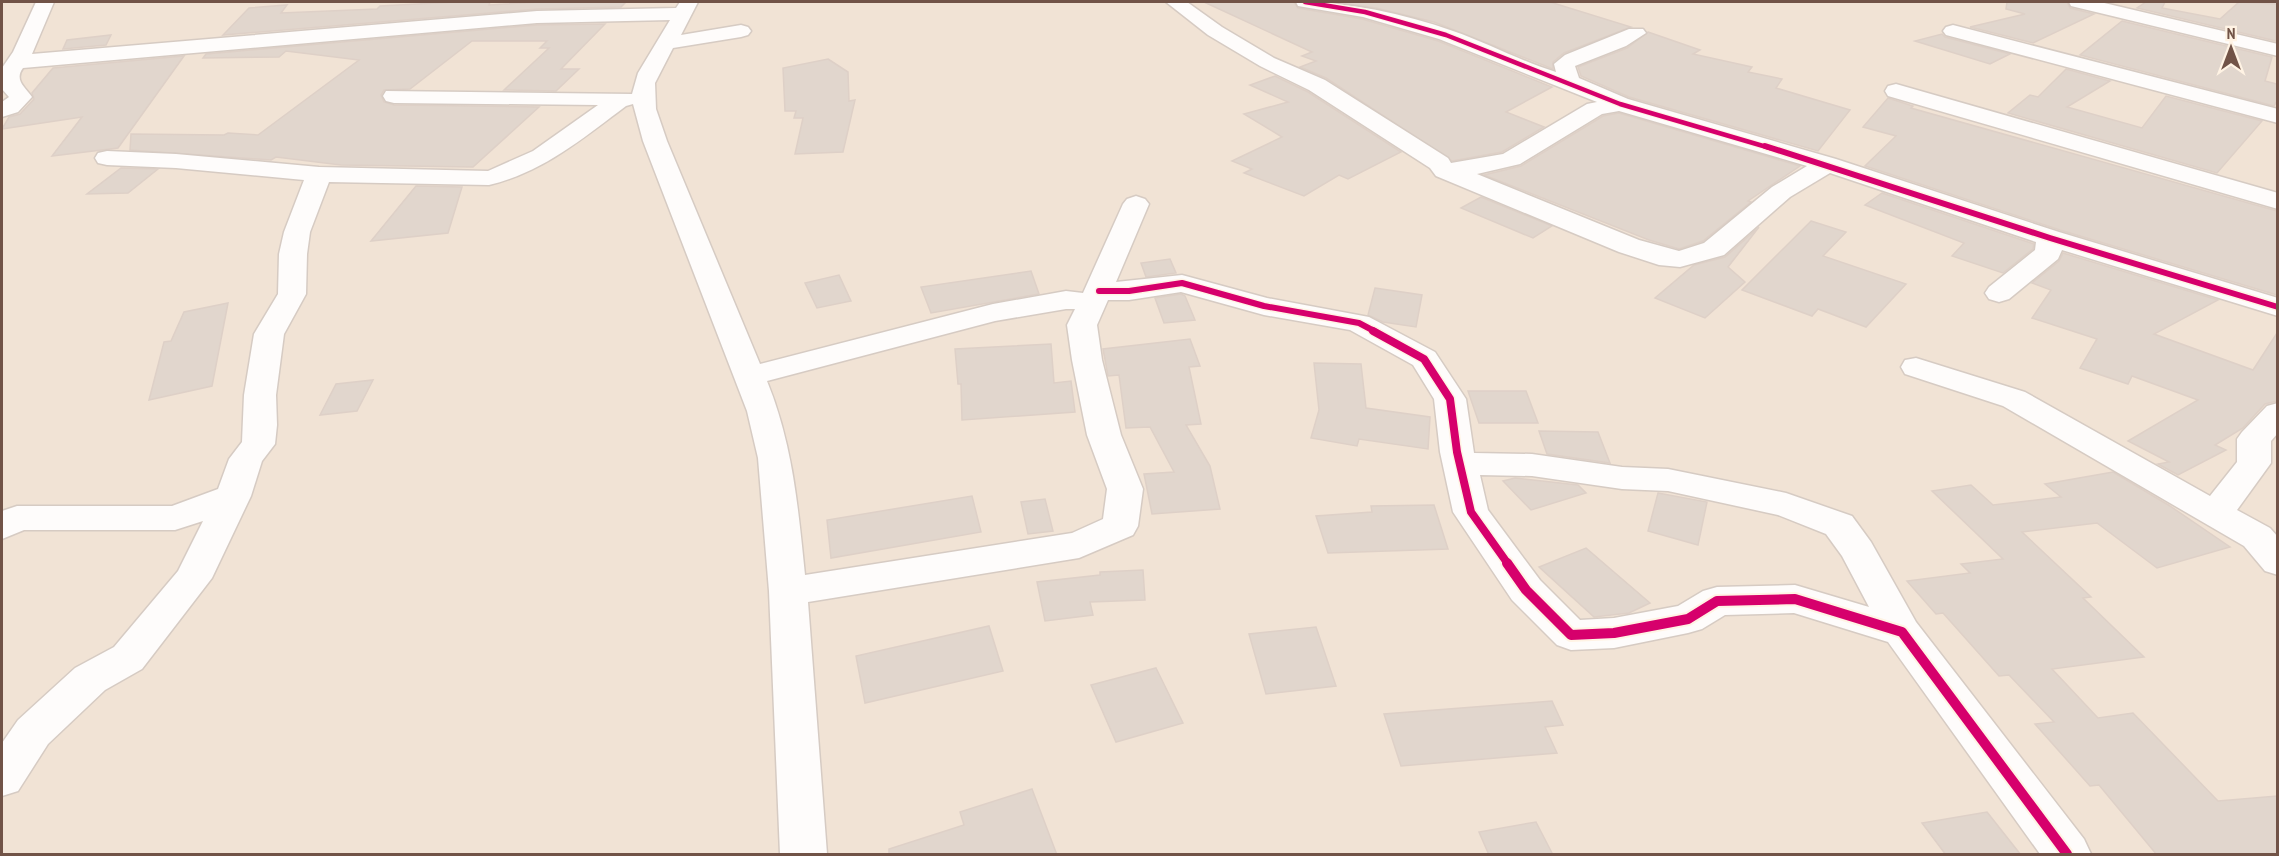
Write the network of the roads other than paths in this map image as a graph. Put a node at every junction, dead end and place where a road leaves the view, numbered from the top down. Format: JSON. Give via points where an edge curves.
{"nodes":[{"id":1,"x":45,"y":2,"type":"edge"},
{"id":2,"x":1174,"y":2,"type":"edge"},
{"id":3,"x":1305,"y":2,"type":"edge"},
{"id":4,"x":2078,"y":2,"type":"edge"},
{"id":5,"x":686,"y":8,"type":"edge"},
{"id":6,"x":741,"y":31,"type":"dead end"},
{"id":7,"x":1953,"y":31,"type":"dead end"},
{"id":8,"x":32,"y":32,"type":"junction"},
{"id":9,"x":1636,"y":33,"type":"dead end"},
{"id":10,"x":12,"y":37,"type":"dead end"},
{"id":11,"x":668,"y":43,"type":"junction"},
{"id":12,"x":2277,"y":50,"type":"edge"},
{"id":13,"x":16,"y":62,"type":"junction"},
{"id":14,"x":1559,"y":74,"type":"junction"},
{"id":15,"x":1896,"y":91,"type":"dead end"},
{"id":16,"x":394,"y":96,"type":"dead end"},
{"id":17,"x":631,"y":99,"type":"junction"},
{"id":18,"x":1620,"y":104,"type":"junction"},
{"id":19,"x":2,"y":110,"type":"edge"},
{"id":20,"x":2277,"y":116,"type":"edge"},
{"id":21,"x":107,"y":158,"type":"dead end"},
{"id":22,"x":1827,"y":164,"type":"junction"},
{"id":23,"x":1445,"y":171,"type":"junction"},
{"id":24,"x":319,"y":174,"type":"junction"},
{"id":25,"x":2277,"y":201,"type":"edge"},
{"id":26,"x":1136,"y":204,"type":"dead end"},
{"id":27,"x":2050,"y":238,"type":"junction"},
{"id":28,"x":1999,"y":293,"type":"dead end"},
{"id":29,"x":1096,"y":296,"type":"junction"},
{"id":30,"x":2277,"y":307,"type":"edge"},
{"id":31,"x":1916,"y":368,"type":"dead end"},
{"id":32,"x":750,"y":376,"type":"junction"},
{"id":33,"x":2277,"y":413,"type":"edge"},
{"id":34,"x":1460,"y":464,"type":"junction"},
{"id":35,"x":233,"y":496,"type":"junction"},
{"id":36,"x":2215,"y":514,"type":"junction"},
{"id":37,"x":2,"y":527,"type":"edge"},
{"id":38,"x":2277,"y":562,"type":"edge"},
{"id":39,"x":788,"y":591,"type":"junction"},
{"id":40,"x":1902,"y":632,"type":"junction"},
{"id":41,"x":2,"y":778,"type":"edge"},
{"id":42,"x":803,"y":855,"type":"edge"},
{"id":43,"x":2067,"y":855,"type":"edge"}],
"edges":[{"from":1,"to":8,"type":"street"},
{"from":2,"to":23,"type":"street","via":[[1267,63],[1317,85],[1439,163]]},
{"from":3,"to":14,"type":"street","via":[[1365,12]]},
{"from":4,"to":12,"type":"street"},
{"from":5,"to":11,"type":"street"},
{"from":5,"to":13,"type":"street"},
{"from":6,"to":11,"type":"street"},
{"from":7,"to":20,"type":"street"},
{"from":8,"to":10,"type":"street"},
{"from":8,"to":13,"type":"street"},
{"from":9,"to":14,"type":"street","via":[[1625,41],[1580,54]]},
{"from":11,"to":17,"type":"street","via":[[643,88]]},
{"from":13,"to":19,"type":"street","via":[[9,72],[9,84],[21,97]]},
{"from":14,"to":18,"type":"street"},
{"from":15,"to":25,"type":"street"},
{"from":16,"to":17,"type":"street"},
{"from":17,"to":24,"type":"street","via":[[511,173],[489,178]]},
{"from":17,"to":32,"type":"street","via":[[655,141]]},
{"from":18,"to":22,"type":"street"},
{"from":18,"to":23,"type":"street","via":[[1595,110],[1510,159]]},
{"from":21,"to":24,"type":"street"},
{"from":22,"to":23,"type":"street","via":[[1781,192],[1714,249],[1680,259],[1629,246]]},
{"from":22,"to":27,"type":"street"},
{"from":24,"to":35,"type":"street","via":[[292,254],[292,294],[269,334],[258,444],[246,459]]},
{"from":26,"to":29,"type":"street"},
{"from":27,"to":28,"type":"street","via":[[2048,253]]},
{"from":27,"to":30,"type":"street"},
{"from":29,"to":32,"type":"street","via":[[993,313]]},
{"from":29,"to":34,"type":"street","via":[[1182,283],[1264,306],[1359,323],[1424,359],[1450,399]]},
{"from":29,"to":39,"type":"street","via":[[1082,325],[1104,435],[1125,489],[1120,526],[1078,545]]},
{"from":31,"to":36,"type":"street","via":[[2014,399]]},
{"from":32,"to":39,"type":"street","via":[[775,458]]},
{"from":33,"to":36,"type":"street","via":[[2253,439],[2254,463]]},
{"from":34,"to":40,"type":"street","via":[[1532,465],[1622,478],[1668,480],[1786,505],[1839,525],[1858,551]]},
{"from":34,"to":40,"type":"street","via":[[1471,512],[1526,590],[1571,635],[1614,633],[1688,619],[1717,602],[1795,599]]},
{"from":35,"to":37,"type":"street","via":[[175,519],[17,519]]},
{"from":35,"to":41,"type":"street","via":[[193,578],[150,632],[128,658],[90,679],[33,732]]},
{"from":36,"to":38,"type":"street","via":[[2257,537]]},
{"from":39,"to":42,"type":"street"},
{"from":40,"to":43,"type":"street"}]}
